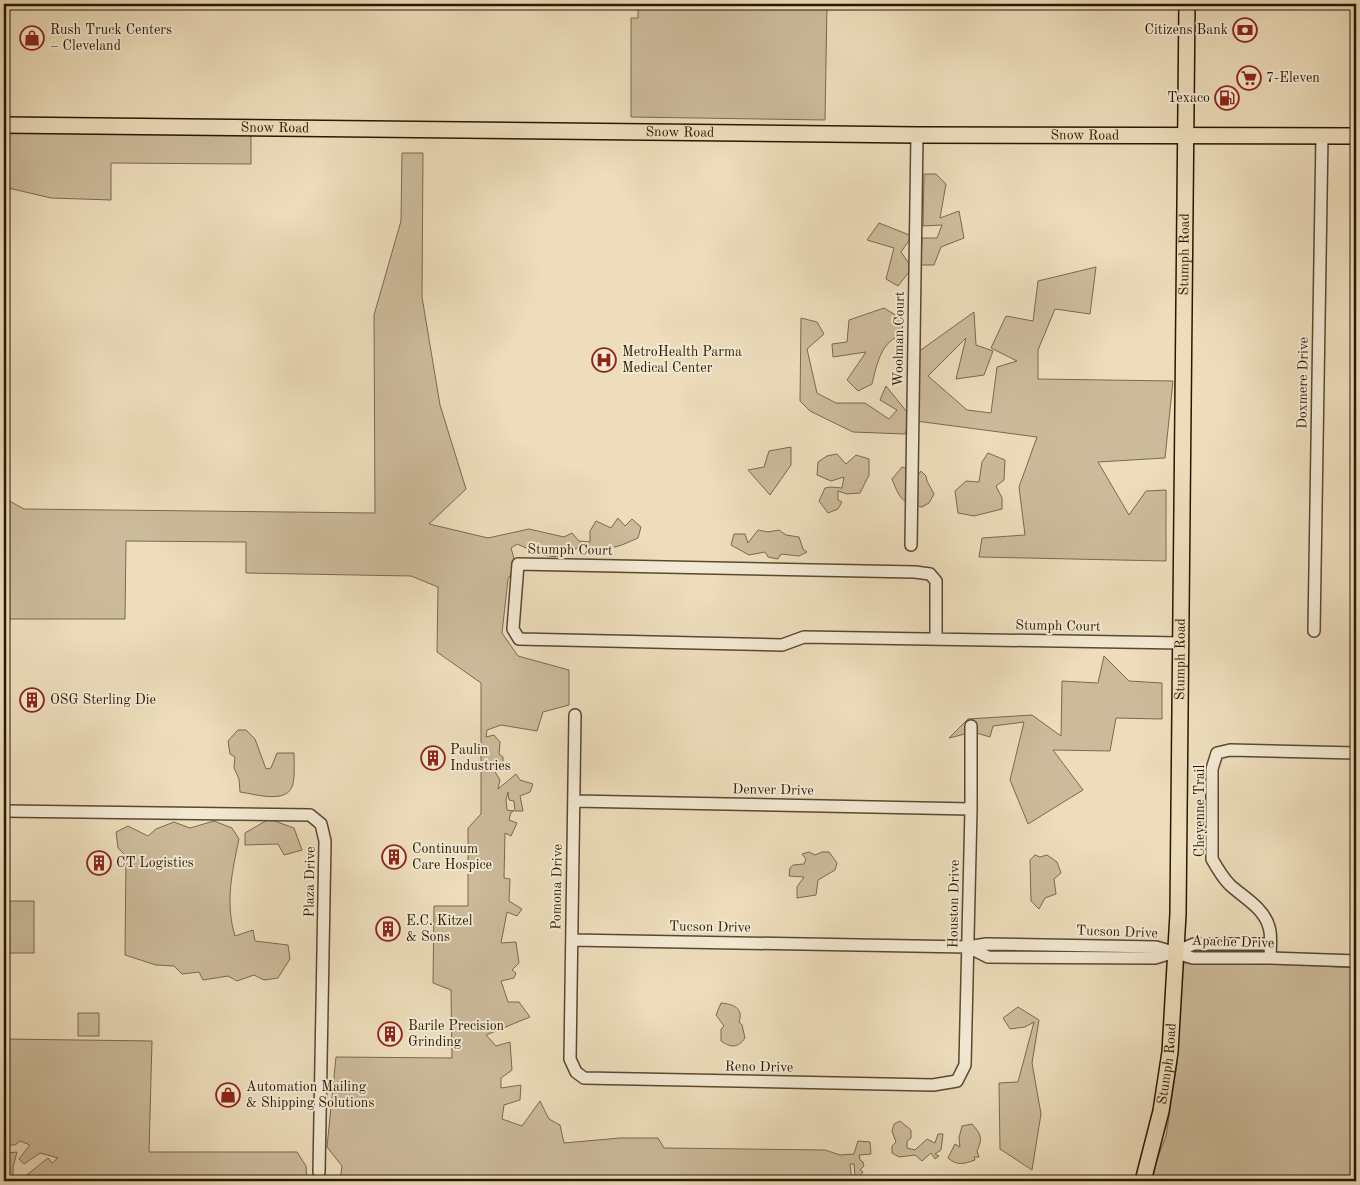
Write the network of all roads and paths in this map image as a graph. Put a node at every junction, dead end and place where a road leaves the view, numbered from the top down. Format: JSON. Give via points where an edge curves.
{"nodes":[{"id":1,"x":1187,"y":4,"type":"edge"},
{"id":2,"x":4,"y":126,"type":"edge"},
{"id":3,"x":917,"y":135,"type":"junction"},
{"id":4,"x":1184,"y":135,"type":"junction"},
{"id":5,"x":1322,"y":135,"type":"junction"},
{"id":6,"x":1356,"y":136,"type":"edge"},
{"id":7,"x":911,"y":545,"type":"dead end"},
{"id":8,"x":1314,"y":631,"type":"dead end"},
{"id":9,"x":936,"y":639,"type":"junction"},
{"id":10,"x":1180,"y":643,"type":"junction"},
{"id":11,"x":575,"y":715,"type":"dead end"},
{"id":12,"x":971,"y":726,"type":"dead end"},
{"id":13,"x":1356,"y":752,"type":"edge"},
{"id":14,"x":574,"y":802,"type":"junction"},
{"id":15,"x":971,"y":809,"type":"junction"},
{"id":16,"x":4,"y":811,"type":"edge"},
{"id":17,"x":572,"y":940,"type":"junction"},
{"id":18,"x":1270,"y":944,"type":"junction"},
{"id":19,"x":968,"y":948,"type":"junction"},
{"id":20,"x":1175,"y":952,"type":"junction"},
{"id":21,"x":1270,"y":958,"type":"junction"},
{"id":22,"x":1356,"y":961,"type":"edge"},
{"id":23,"x":570,"y":1059,"type":"joint"},
{"id":24,"x":957,"y":1081,"type":"joint"},
{"id":25,"x":319,"y":1172,"type":"dead end"},
{"id":26,"x":1143,"y":1181,"type":"edge"}],
"edges":[{"from":1,"to":4,"type":"main road","name":"Stumph Road"},
{"from":2,"to":3,"type":"main road","name":"Snow Road"},
{"from":3,"to":4,"type":"main road","name":"Snow Road"},
{"from":3,"to":7,"type":"street","name":"Woolman Court"},
{"from":4,"to":5,"type":"main road","name":"Snow Road"},
{"from":4,"to":10,"type":"main road","name":"Stumph Road"},
{"from":5,"to":6,"type":"main road","name":"Snow Road"},
{"from":5,"to":8,"type":"street","name":"Doxmere Drive"},
{"from":9,"to":9,"type":"street","name":"Stumph Court","via":[[804,637],[782,645],[519,639],[513,629],[518,564],[930,574],[936,581]]},
{"from":9,"to":10,"type":"street","name":"Stumph Court"},
{"from":10,"to":20,"type":"main road","name":"Stumph Road"},
{"from":11,"to":14,"type":"street","name":"Pomona Drive"},
{"from":12,"to":15,"type":"street","name":"Houston Drive"},
{"from":13,"to":18,"type":"street","name":"Cheyenne Trail","via":[[1230,750],[1217,753],[1212,769],[1212,859],[1228,884],[1263,914],[1269,926]]},
{"from":14,"to":15,"type":"street","name":"Denver Drive"},
{"from":14,"to":17,"type":"street","name":"Pomona Drive"},
{"from":15,"to":19,"type":"street","name":"Houston Drive"},
{"from":16,"to":25,"type":"street","name":"Plaza Drive","via":[[310,815],[321,824],[325,841]]},
{"from":17,"to":19,"type":"street","name":"Tucson Drive"},
{"from":17,"to":23,"type":"street","name":"Pomona Drive"},
{"from":18,"to":20,"type":"street","name":"Apache Drive","via":[[1194,944]]},
{"from":18,"to":21,"type":"street","name":"Cheyenne Trail"},
{"from":19,"to":20,"type":"street","name":"Tucson Drive","via":[[986,944],[1156,947]]},
{"from":19,"to":24,"type":"street","name":"Houston Drive","via":[[965,1065]]},
{"from":20,"to":21,"type":"street","name":"Apache Drive","via":[[1193,958]]},
{"from":20,"to":26,"type":"main road","name":"Stumph Road","via":[[1168,1068]]},
{"from":21,"to":22,"type":"street","name":"Apache Drive"},
{"from":23,"to":24,"type":"street","name":"Reno Drive","via":[[576,1072],[584,1078],[933,1085]]}]}
